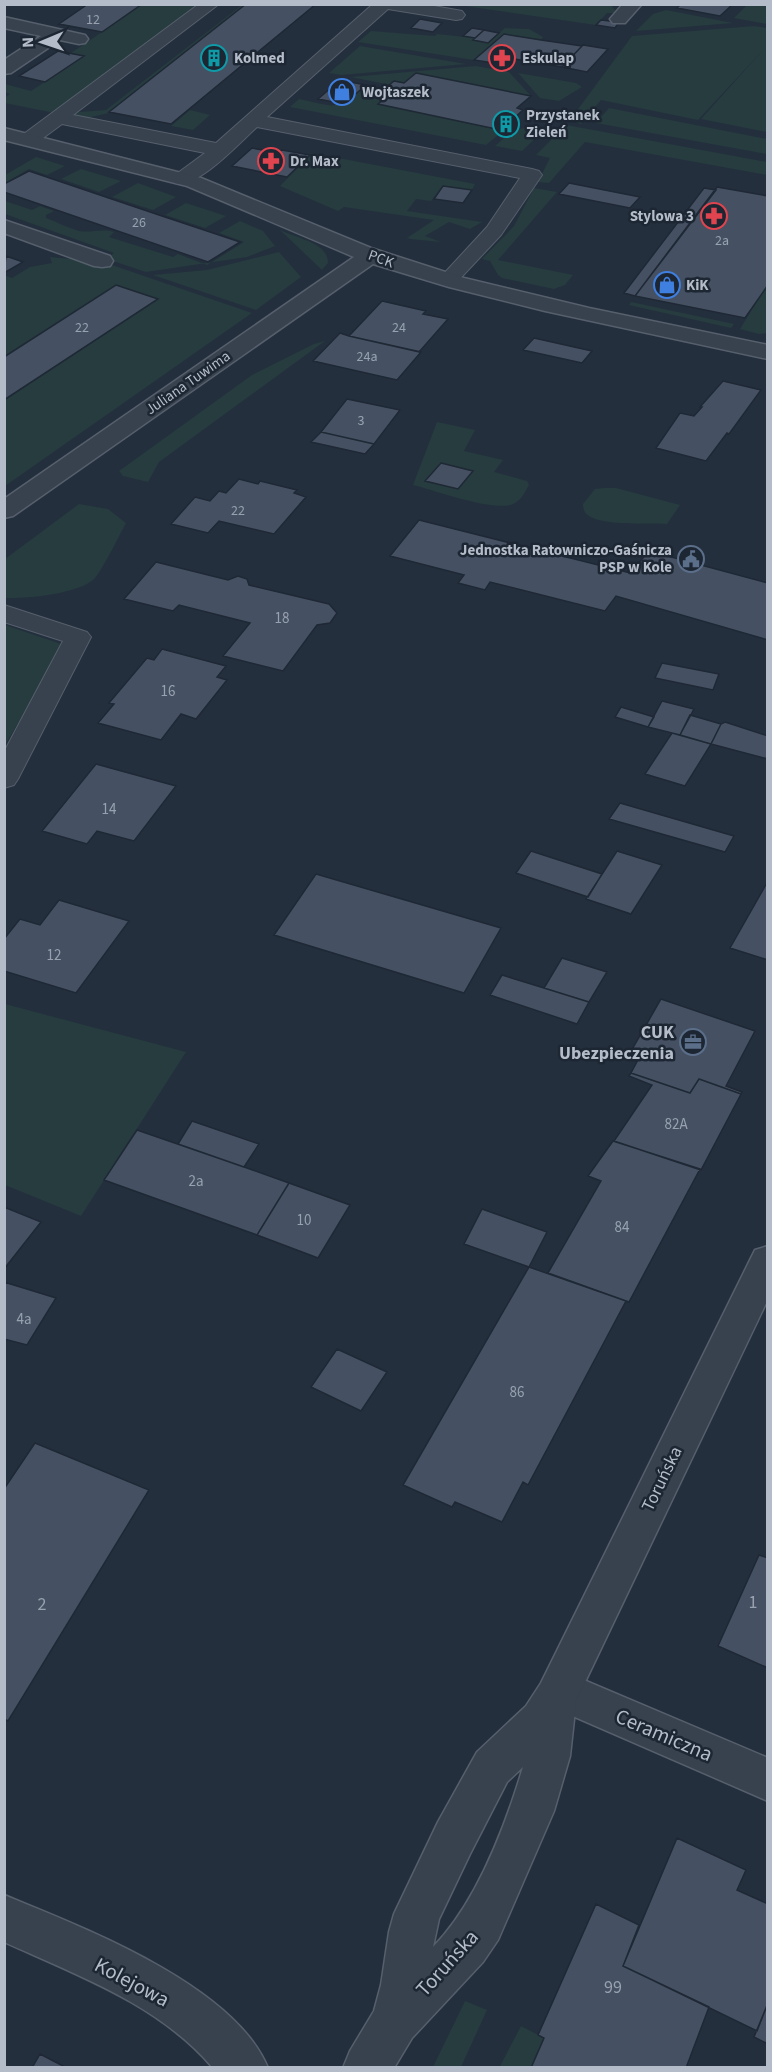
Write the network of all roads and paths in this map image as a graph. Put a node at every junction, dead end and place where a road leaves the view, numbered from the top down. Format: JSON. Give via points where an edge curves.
{"nodes":[{"id":1,"x":211,"y":4,"type":"edge"},
{"id":2,"x":384,"y":4,"type":"edge"},
{"id":3,"x":389,"y":4,"type":"edge"},
{"id":4,"x":633,"y":4,"type":"edge"},
{"id":5,"x":456,"y":15,"type":"dead end"},
{"id":6,"x":619,"y":19,"type":"dead end"},
{"id":7,"x":4,"y":22,"type":"edge"},
{"id":8,"x":55,"y":35,"type":"junction"},
{"id":9,"x":79,"y":39,"type":"dead end"},
{"id":10,"x":4,"y":69,"type":"edge"},
{"id":11,"x":60,"y":118,"type":"junction"},
{"id":12,"x":252,"y":120,"type":"junction"},
{"id":13,"x":4,"y":134,"type":"edge"},
{"id":14,"x":28,"y":140,"type":"junction"},
{"id":15,"x":220,"y":150,"type":"junction"},
{"id":16,"x":4,"y":153,"type":"edge"},
{"id":17,"x":182,"y":179,"type":"junction"},
{"id":18,"x":4,"y":226,"type":"edge"},
{"id":19,"x":371,"y":255,"type":"junction"},
{"id":20,"x":102,"y":261,"type":"dead end"},
{"id":21,"x":448,"y":280,"type":"junction"},
{"id":22,"x":768,"y":352,"type":"edge"},
{"id":23,"x":4,"y":511,"type":"edge"},
{"id":24,"x":4,"y":613,"type":"edge"},
{"id":25,"x":4,"y":779,"type":"edge"},
{"id":26,"x":768,"y":1260,"type":"edge"},
{"id":27,"x":558,"y":1694,"type":"junction"},
{"id":28,"x":768,"y":1780,"type":"edge"},
{"id":29,"x":4,"y":1918,"type":"edge"},
{"id":30,"x":395,"y":2021,"type":"junction"},
{"id":31,"x":244,"y":2067,"type":"edge"},
{"id":32,"x":367,"y":2067,"type":"edge"}],
"edges":[{"from":1,"to":11,"type":"lane"},
{"from":2,"to":12,"type":"lane"},
{"from":3,"to":5,"type":"lane"},
{"from":4,"to":6,"type":"street"},
{"from":7,"to":8,"type":"street"},
{"from":8,"to":9,"type":"street"},
{"from":8,"to":10,"type":"street"},
{"from":11,"to":14,"type":"lane"},
{"from":11,"to":15,"type":"lane"},
{"from":12,"to":15,"type":"lane"},
{"from":12,"to":21,"type":"lane","via":[[532,175],[501,225]]},
{"from":13,"to":14,"type":"street","name":"PCK"},
{"from":14,"to":16,"type":"street"},
{"from":14,"to":17,"type":"street","name":"PCK"},
{"from":15,"to":17,"type":"lane"},
{"from":17,"to":19,"type":"street","name":"PCK"},
{"from":18,"to":20,"type":"street"},
{"from":19,"to":21,"type":"street","name":"PCK"},
{"from":19,"to":23,"type":"street","name":"Juliana Tuwima"},
{"from":21,"to":22,"type":"street","name":"PCK"},
{"from":24,"to":25,"type":"lane","via":[[78,637]]},
{"from":26,"to":27,"type":"street","name":"Toruńska"},
{"from":27,"to":28,"type":"street","name":"Ceramiczna"},
{"from":27,"to":30,"type":"street","name":"Toruńska","via":[[541,1720],[492,1767],[454,1838],[417,1914]]},
{"from":27,"to":30,"type":"street","name":"Toruńska","via":[[550,1724],[548,1756],[532,1811],[482,1924],[467,1946]]},
{"from":29,"to":31,"type":"street","name":"Kolejowa","via":[[148,1988],[196,2018]]},
{"from":30,"to":32,"type":"street","name":"Toruńska"}]}
